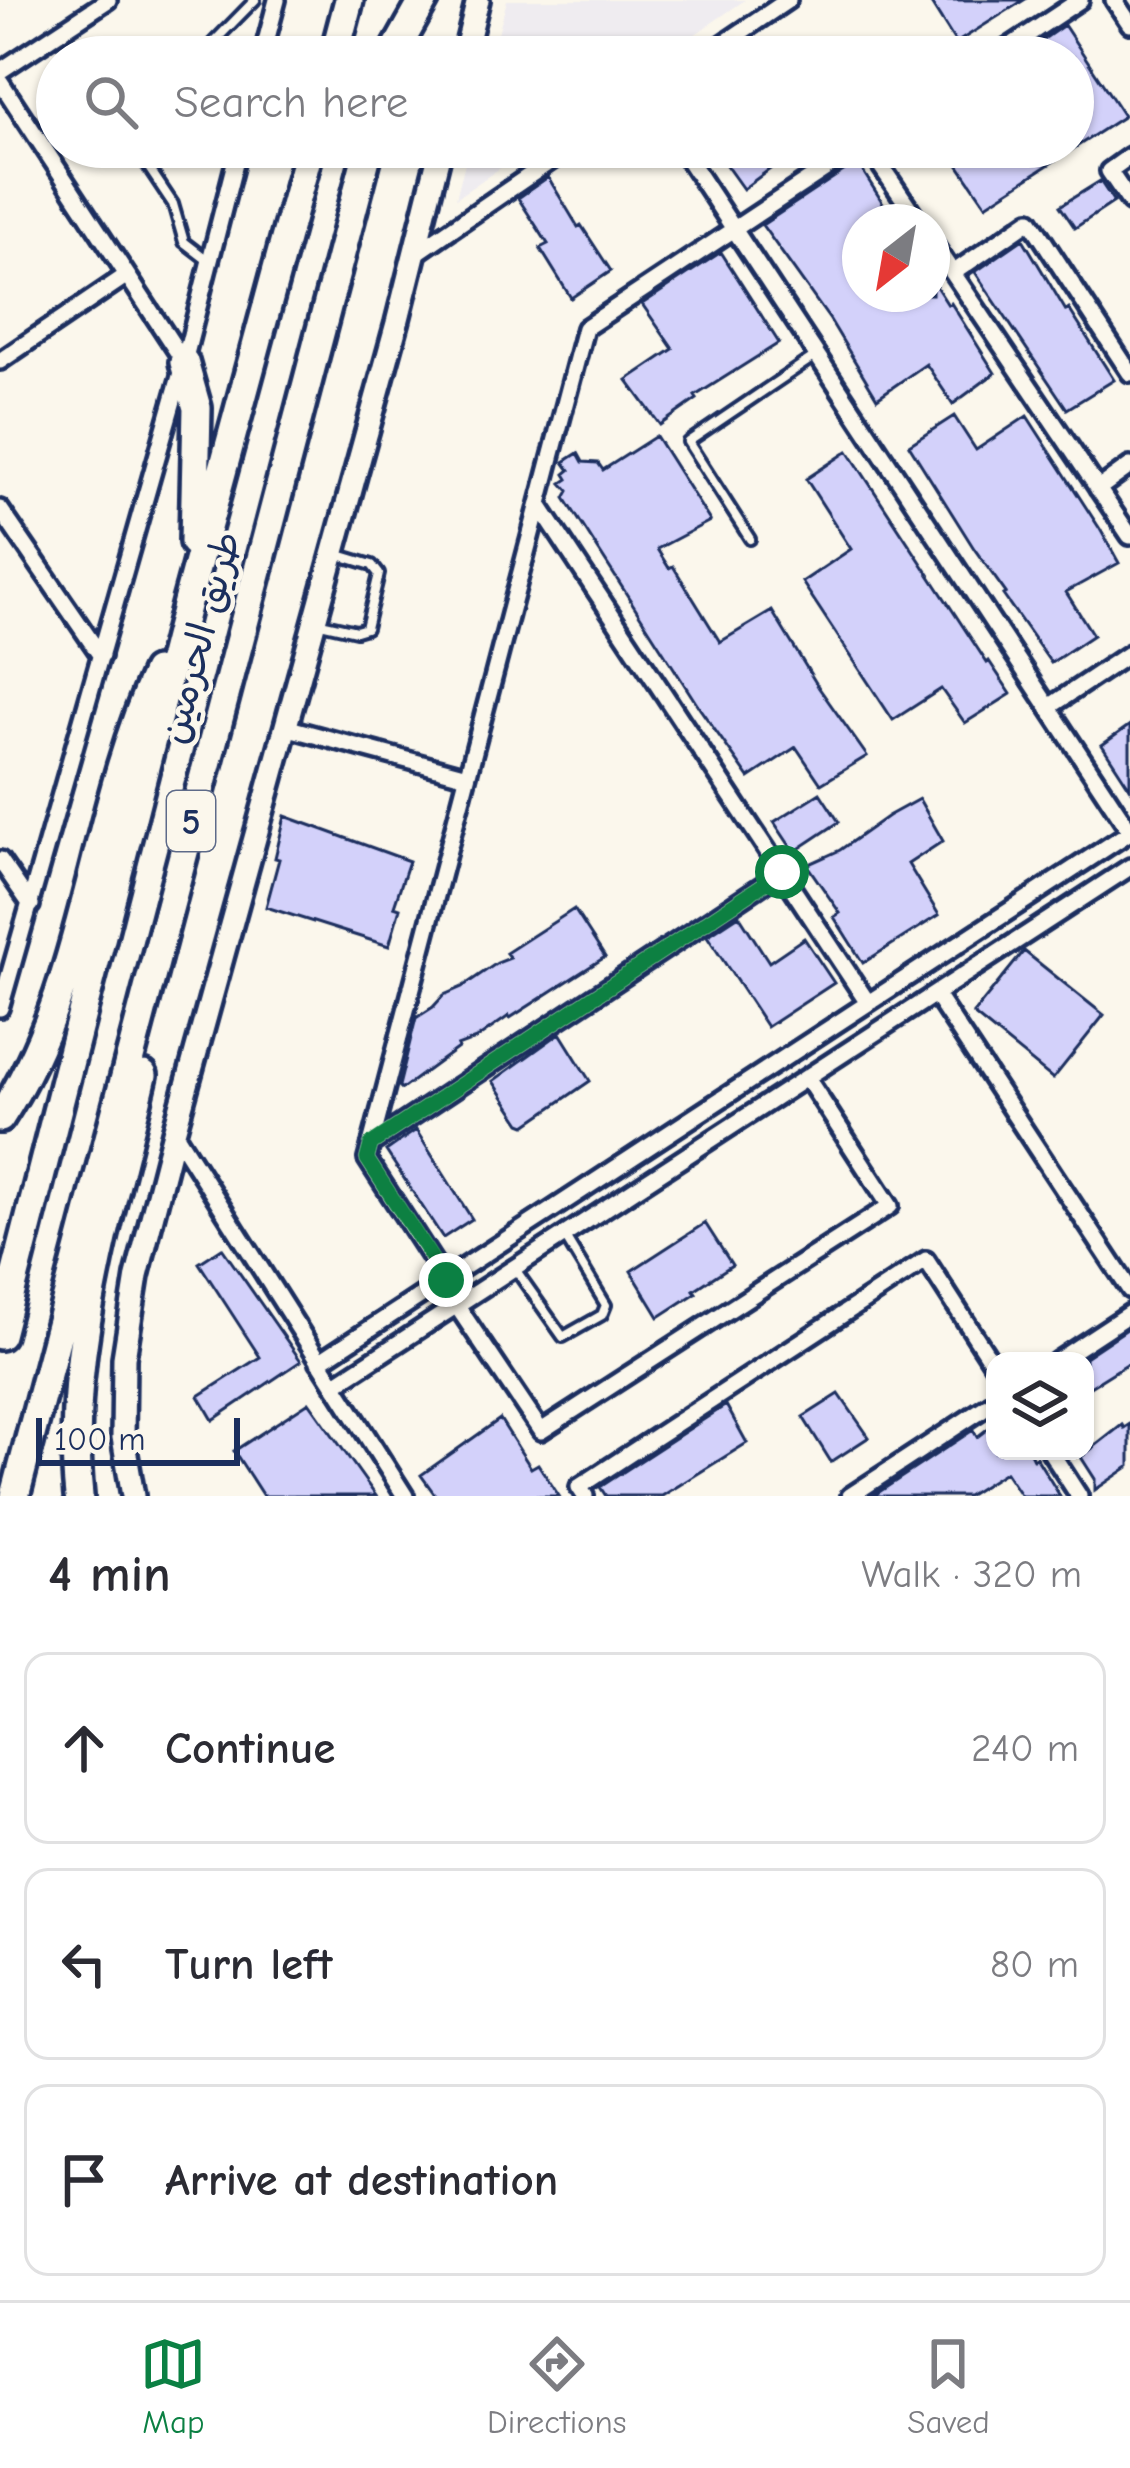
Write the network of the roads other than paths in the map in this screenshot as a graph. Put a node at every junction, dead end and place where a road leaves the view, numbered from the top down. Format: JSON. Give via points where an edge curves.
{"nodes":[{"id":1,"x":108,"y":0,"type":"edge"},
{"id":2,"x":255,"y":0,"type":"edge"},
{"id":3,"x":277,"y":0,"type":"edge"},
{"id":4,"x":350,"y":0,"type":"edge"},
{"id":5,"x":407,"y":0,"type":"edge"},
{"id":6,"x":424,"y":0,"type":"edge"},
{"id":7,"x":478,"y":0,"type":"edge"},
{"id":8,"x":788,"y":0,"type":"edge"},
{"id":9,"x":1080,"y":0,"type":"edge"},
{"id":10,"x":1114,"y":0,"type":"edge"},
{"id":11,"x":1130,"y":24,"type":"edge"},
{"id":12,"x":52,"y":36,"type":"edge"},
{"id":13,"x":220,"y":36,"type":"edge"},
{"id":14,"x":268,"y":36,"type":"edge"},
{"id":15,"x":340,"y":36,"type":"edge"},
{"id":16,"x":398,"y":36,"type":"edge"},
{"id":17,"x":404,"y":36,"type":"edge"},
{"id":18,"x":469,"y":36,"type":"edge"},
{"id":19,"x":735,"y":36,"type":"edge"},
{"id":20,"x":1026,"y":36,"type":"edge"},
{"id":21,"x":36,"y":47,"type":"edge"},
{"id":22,"x":0,"y":70,"type":"edge"},
{"id":23,"x":0,"y":81,"type":"edge"},
{"id":24,"x":36,"y":136,"type":"edge"},
{"id":25,"x":1130,"y":155,"type":"edge"},
{"id":26,"x":57,"y":168,"type":"edge"},
{"id":27,"x":148,"y":168,"type":"edge"},
{"id":28,"x":234,"y":168,"type":"edge"},
{"id":29,"x":304,"y":168,"type":"edge"},
{"id":30,"x":363,"y":168,"type":"edge"},
{"id":31,"x":436,"y":168,"type":"edge"},
{"id":32,"x":541,"y":168,"type":"edge"},
{"id":33,"x":694,"y":168,"type":"edge"},
{"id":34,"x":826,"y":168,"type":"edge"},
{"id":35,"x":882,"y":168,"type":"edge"},
{"id":36,"x":1130,"y":202,"type":"edge"},
{"id":37,"x":907,"y":204,"type":"edge"},
{"id":38,"x":734,"y":229,"type":"junction"},
{"id":39,"x":415,"y":254,"type":"junction"},
{"id":40,"x":210,"y":262,"type":"junction"},
{"id":41,"x":950,"y":268,"type":"edge"},
{"id":42,"x":953,"y":272,"type":"junction"},
{"id":43,"x":127,"y":275,"type":"junction"},
{"id":44,"x":817,"y":355,"type":"junction"},
{"id":45,"x":0,"y":361,"type":"edge"},
{"id":46,"x":184,"y":362,"type":"junction"},
{"id":47,"x":1130,"y":373,"type":"edge"},
{"id":48,"x":1130,"y":466,"type":"edge"},
{"id":49,"x":1098,"y":489,"type":"junction"},
{"id":50,"x":539,"y":505,"type":"junction"},
{"id":51,"x":0,"y":509,"type":"edge"},
{"id":52,"x":11,"y":526,"type":"junction"},
{"id":53,"x":1130,"y":536,"type":"edge"},
{"id":54,"x":750,"y":538,"type":"dead end"},
{"id":55,"x":0,"y":545,"type":"edge"},
{"id":56,"x":334,"y":554,"type":"junction"},
{"id":57,"x":191,"y":590,"type":"junction"},
{"id":58,"x":315,"y":622,"type":"junction"},
{"id":59,"x":1130,"y":653,"type":"edge"},
{"id":60,"x":101,"y":656,"type":"junction"},
{"id":61,"x":1048,"y":707,"type":"junction"},
{"id":62,"x":286,"y":727,"type":"junction"},
{"id":63,"x":467,"y":776,"type":"junction"},
{"id":64,"x":1130,"y":831,"type":"edge"},
{"id":65,"x":0,"y":860,"type":"edge"},
{"id":66,"x":1130,"y":867,"type":"edge"},
{"id":67,"x":782,"y":872,"type":"junction"},
{"id":68,"x":31,"y":905,"type":"junction"},
{"id":69,"x":166,"y":918,"type":"junction"},
{"id":70,"x":934,"y":994,"type":"junction"},
{"id":71,"x":868,"y":1003,"type":"junction"},
{"id":72,"x":0,"y":1008,"type":"edge"},
{"id":73,"x":807,"y":1078,"type":"junction"},
{"id":74,"x":0,"y":1118,"type":"edge"},
{"id":75,"x":174,"y":1132,"type":"junction"},
{"id":76,"x":371,"y":1144,"type":"junction"},
{"id":77,"x":564,"y":1236,"type":"junction"},
{"id":78,"x":514,"y":1268,"type":"junction"},
{"id":79,"x":446,"y":1280,"type":"junction"},
{"id":80,"x":1130,"y":1290,"type":"edge"},
{"id":81,"x":457,"y":1306,"type":"junction"},
{"id":82,"x":1130,"y":1313,"type":"edge"},
{"id":83,"x":0,"y":1335,"type":"edge"},
{"id":84,"x":1071,"y":1352,"type":"edge"},
{"id":85,"x":986,"y":1353,"type":"edge"},
{"id":86,"x":320,"y":1362,"type":"junction"},
{"id":87,"x":334,"y":1385,"type":"junction"},
{"id":88,"x":986,"y":1407,"type":"edge"},
{"id":89,"x":1056,"y":1460,"type":"edge"},
{"id":90,"x":15,"y":1496,"type":"edge"},
{"id":91,"x":79,"y":1496,"type":"edge"},
{"id":92,"x":133,"y":1496,"type":"edge"},
{"id":93,"x":405,"y":1496,"type":"edge"},
{"id":94,"x":585,"y":1496,"type":"edge"},
{"id":95,"x":850,"y":1496,"type":"edge"},
{"id":96,"x":1079,"y":1496,"type":"edge"}],
"edges":[{"from":1,"to":12,"type":"street"},
{"from":2,"to":13,"type":"lane"},
{"from":3,"to":14,"type":"street"},
{"from":4,"to":15,"type":"highway"},
{"from":5,"to":16,"type":"highway"},
{"from":6,"to":17,"type":"highway"},
{"from":7,"to":18,"type":"main road"},
{"from":8,"to":19,"type":"street"},
{"from":9,"to":20,"type":"street"},
{"from":10,"to":11,"type":"street"},
{"from":21,"to":22,"type":"street"},
{"from":23,"to":24,"type":"street"},
{"from":25,"to":36,"type":"street","via":[[1109,171]]},
{"from":26,"to":43,"type":"street"},
{"from":27,"to":40,"type":"lane","via":[[173,204],[184,242]]},
{"from":28,"to":40,"type":"street"},
{"from":29,"to":57,"type":"highway","name":"طريق الحرمين","number":"5"},
{"from":30,"to":69,"type":"highway","name":"طريق الحرمين","number":"5"},
{"from":31,"to":39,"type":"main road"},
{"from":32,"to":39,"type":"street"},
{"from":33,"to":38,"type":"street"},
{"from":34,"to":38,"type":"street"},
{"from":35,"to":37,"type":"street"},
{"from":38,"to":44,"type":"street"},
{"from":38,"to":50,"type":"street","via":[[585,328]]},
{"from":39,"to":56,"type":"main road"},
{"from":40,"to":46,"type":"street"},
{"from":41,"to":42,"type":"street"},
{"from":42,"to":47,"type":"street","via":[[1030,220]]},
{"from":42,"to":49,"type":"street"},
{"from":43,"to":45,"type":"street"},
{"from":43,"to":46,"type":"street"},
{"from":44,"to":54,"type":"lane","via":[[688,442]]},
{"from":44,"to":61,"type":"street"},
{"from":46,"to":57,"type":"highway","via":[[197,408]]},
{"from":46,"to":60,"type":"street"},
{"from":48,"to":49,"type":"street"},
{"from":49,"to":53,"type":"street"},
{"from":50,"to":63,"type":"street"},
{"from":50,"to":67,"type":"street"},
{"from":51,"to":52,"type":"street"},
{"from":52,"to":55,"type":"street"},
{"from":52,"to":60,"type":"street"},
{"from":56,"to":58,"type":"main road"},
{"from":56,"to":58,"type":"lane","via":[[380,574],[366,628]]},
{"from":57,"to":74,"type":"highway","via":[[135,718],[56,1005]]},
{"from":57,"to":83,"type":"highway","name":"طريق الحرمين","number":"5"},
{"from":58,"to":62,"type":"main road"},
{"from":59,"to":61,"type":"street"},
{"from":60,"to":68,"type":"street"},
{"from":61,"to":64,"type":"street"},
{"from":62,"to":63,"type":"street"},
{"from":62,"to":75,"type":"main road"},
{"from":63,"to":76,"type":"street"},
{"from":64,"to":71,"type":"street"},
{"from":65,"to":68,"type":"street"},
{"from":66,"to":70,"type":"street"},
{"from":67,"to":71,"type":"street"},
{"from":67,"to":76,"type":"street"},
{"from":68,"to":72,"type":"street"},
{"from":69,"to":90,"type":"highway","name":"طريق الحرمين","number":"5"},
{"from":69,"to":91,"type":"highway","via":[[149,1048],[87,1312]]},
{"from":70,"to":73,"type":"street"},
{"from":70,"to":80,"type":"street"},
{"from":71,"to":79,"type":"street"},
{"from":73,"to":77,"type":"street"},
{"from":73,"to":81,"type":"street","via":[[890,1206],[541,1431]]},
{"from":75,"to":86,"type":"street"},
{"from":75,"to":92,"type":"main road","via":[[124,1358],[123,1438]]},
{"from":76,"to":79,"type":"street","via":[[367,1159]]},
{"from":77,"to":78,"type":"street"},
{"from":77,"to":78,"type":"lane","via":[[606,1305],[602,1315],[563,1337]]},
{"from":78,"to":81,"type":"street"},
{"from":79,"to":86,"type":"street"},
{"from":81,"to":87,"type":"street"},
{"from":82,"to":84,"type":"street"},
{"from":85,"to":94,"type":"street","via":[[926,1260],[579,1487]]},
{"from":86,"to":87,"type":"street"},
{"from":87,"to":93,"type":"street"},
{"from":88,"to":95,"type":"street"},
{"from":89,"to":96,"type":"street"}]}
